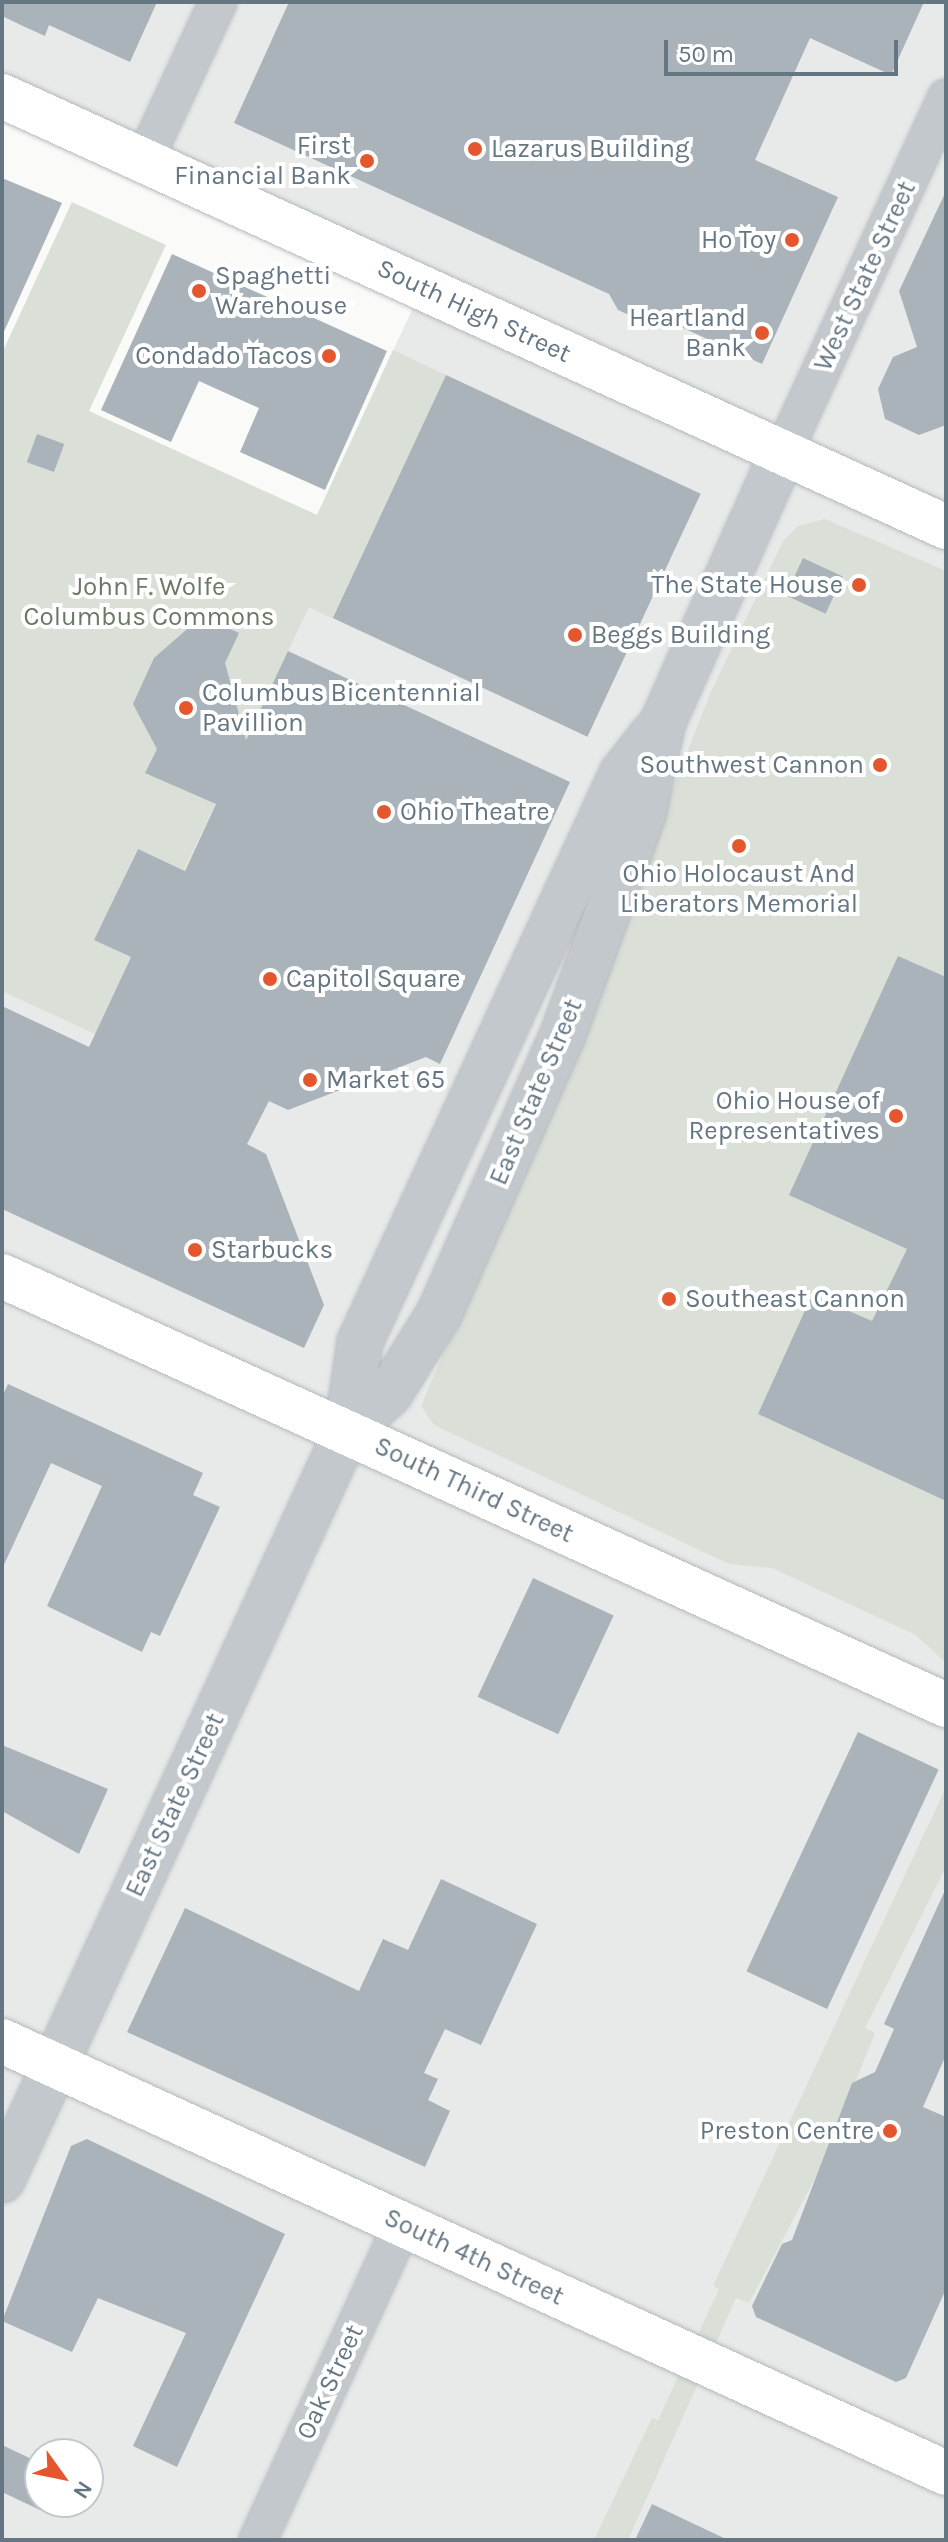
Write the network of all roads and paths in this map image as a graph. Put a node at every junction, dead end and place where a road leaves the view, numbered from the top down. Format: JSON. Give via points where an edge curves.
{"nodes":[{"id":1,"x":218,"y":2,"type":"edge"},
{"id":2,"x":2,"y":96,"type":"edge"},
{"id":3,"x":946,"y":98,"type":"edge"},
{"id":4,"x":144,"y":161,"type":"junction"},
{"id":5,"x":783,"y":453,"type":"junction"},
{"id":6,"x":946,"y":527,"type":"edge"},
{"id":7,"x":663,"y":722,"type":"junction"},
{"id":8,"x":2,"y":1276,"type":"edge"},
{"id":9,"x":347,"y":1431,"type":"junction"},
{"id":10,"x":946,"y":1705,"type":"edge"},
{"id":11,"x":2,"y":2041,"type":"edge"},
{"id":12,"x":55,"y":2065,"type":"junction"},
{"id":13,"x":2,"y":2180,"type":"edge"},
{"id":14,"x":403,"y":2224,"type":"junction"},
{"id":15,"x":946,"y":2473,"type":"edge"},
{"id":16,"x":258,"y":2540,"type":"edge"}],
"edges":[{"from":1,"to":4,"type":"street"},
{"from":2,"to":4,"type":"main road","name":"South High Street"},
{"from":3,"to":5,"type":"street","name":"West State Street"},
{"from":4,"to":5,"type":"main road","name":"South High Street"},
{"from":5,"to":6,"type":"main road","name":"South High Street"},
{"from":5,"to":7,"type":"street","name":"East State Street"},
{"from":7,"to":9,"type":"street","name":"East State Street","via":[[622,774],[360,1342]]},
{"from":7,"to":9,"type":"street","name":"East State Street","via":[[628,857],[496,1187],[423,1343],[389,1394]]},
{"from":8,"to":9,"type":"main road","name":"South Third Street"},
{"from":9,"to":10,"type":"main road","name":"South Third Street"},
{"from":9,"to":12,"type":"street","name":"East State Street"},
{"from":11,"to":12,"type":"main road","name":"South 4th Street"},
{"from":12,"to":13,"type":"street","name":"East State Street"},
{"from":12,"to":14,"type":"main road","name":"South 4th Street"},
{"from":14,"to":15,"type":"main road","name":"South 4th Street"},
{"from":14,"to":16,"type":"street","name":"Oak Street"}]}
